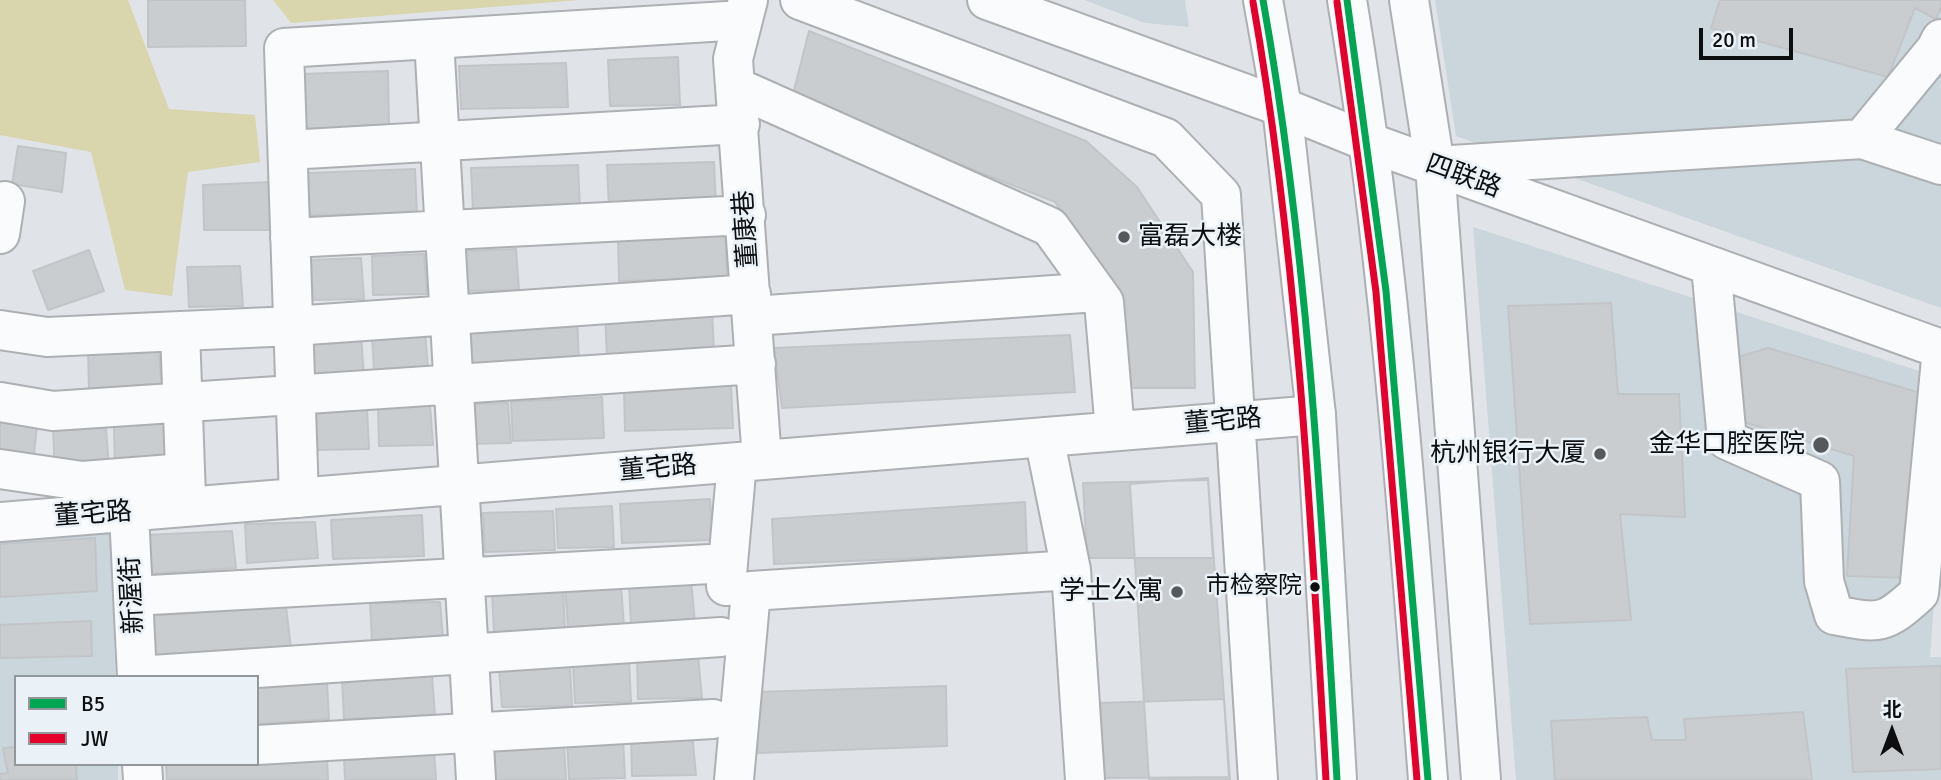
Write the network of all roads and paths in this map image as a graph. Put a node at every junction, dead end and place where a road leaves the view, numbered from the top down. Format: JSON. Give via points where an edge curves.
{"nodes":[{"id":1,"x":800,"y":0,"type":"edge"},
{"id":2,"x":988,"y":0,"type":"edge"},
{"id":3,"x":1263,"y":0,"type":"edge"},
{"id":4,"x":1347,"y":0,"type":"edge"},
{"id":5,"x":1409,"y":0,"type":"edge"},
{"id":6,"x":746,"y":10,"type":"edge"},
{"id":7,"x":434,"y":39,"type":"junction"},
{"id":8,"x":1941,"y":39,"type":"edge"},
{"id":9,"x":736,"y":87,"type":"junction"},
{"id":10,"x":1282,"y":107,"type":"junction"},
{"id":11,"x":740,"y":124,"type":"junction"},
{"id":12,"x":1862,"y":139,"type":"junction"},
{"id":13,"x":440,"y":141,"type":"junction"},
{"id":14,"x":1371,"y":143,"type":"junction"},
{"id":15,"x":288,"y":150,"type":"junction"},
{"id":16,"x":1941,"y":164,"type":"edge"},
{"id":17,"x":1436,"y":166,"type":"junction"},
{"id":18,"x":746,"y":215,"type":"junction"},
{"id":19,"x":445,"y":231,"type":"junction"},
{"id":20,"x":290,"y":239,"type":"junction"},
{"id":21,"x":1712,"y":266,"type":"junction"},
{"id":22,"x":1097,"y":292,"type":"junction"},
{"id":23,"x":752,"y":305,"type":"junction"},
{"id":24,"x":450,"y":315,"type":"junction"},
{"id":25,"x":293,"y":326,"type":"junction"},
{"id":26,"x":0,"y":330,"type":"edge"},
{"id":27,"x":180,"y":331,"type":"junction"},
{"id":28,"x":1941,"y":349,"type":"edge"},
{"id":29,"x":1941,"y":359,"type":"edge"},
{"id":30,"x":756,"y":364,"type":"junction"},
{"id":31,"x":454,"y":385,"type":"junction"},
{"id":32,"x":295,"y":396,"type":"junction"},
{"id":33,"x":0,"y":402,"type":"edge"},
{"id":34,"x":182,"y":403,"type":"junction"},
{"id":35,"x":1316,"y":415,"type":"junction"},
{"id":36,"x":1238,"y":421,"type":"junction"},
{"id":37,"x":1115,"y":431,"type":"junction"},
{"id":38,"x":1044,"y":437,"type":"junction"},
{"id":39,"x":750,"y":461,"type":"junction"},
{"id":40,"x":0,"y":469,"type":"edge"},
{"id":41,"x":460,"y":485,"type":"junction"},
{"id":42,"x":186,"y":491,"type":"junction"},
{"id":43,"x":299,"y":498,"type":"junction"},
{"id":44,"x":129,"y":513,"type":"junction"},
{"id":45,"x":0,"y":522,"type":"edge"},
{"id":46,"x":728,"y":562,"type":"junction"},
{"id":47,"x":1071,"y":570,"type":"junction"},
{"id":48,"x":465,"y":578,"type":"junction"},
{"id":49,"x":133,"y":596,"type":"junction"},
{"id":50,"x":721,"y":637,"type":"junction"},
{"id":51,"x":469,"y":654,"type":"junction"},
{"id":52,"x":137,"y":675,"type":"edge"},
{"id":53,"x":166,"y":675,"type":"edge"},
{"id":54,"x":713,"y":719,"type":"junction"},
{"id":55,"x":473,"y":733,"type":"junction"},
{"id":56,"x":259,"y":746,"type":"edge"},
{"id":57,"x":475,"y":780,"type":"edge"},
{"id":58,"x":708,"y":780,"type":"edge"},
{"id":59,"x":734,"y":780,"type":"edge"},
{"id":60,"x":1085,"y":780,"type":"edge"},
{"id":61,"x":1258,"y":780,"type":"edge"},
{"id":62,"x":1337,"y":780,"type":"edge"},
{"id":63,"x":1427,"y":780,"type":"edge"},
{"id":64,"x":1481,"y":780,"type":"edge"}],
"edges":[{"from":1,"to":36,"type":"street","via":[[1166,138],[1221,195]]},
{"from":2,"to":10,"type":"street","name":"四联路"},
{"from":3,"to":10,"type":"street"},
{"from":4,"to":14,"type":"street"},
{"from":5,"to":17,"type":"street"},
{"from":6,"to":7,"type":"street"},
{"from":6,"to":9,"type":"street","name":"董康巷","via":[[733,59]]},
{"from":7,"to":13,"type":"street"},
{"from":7,"to":15,"type":"street","via":[[284,48]]},
{"from":8,"to":12,"type":"street"},
{"from":9,"to":11,"type":"street","name":"董康巷"},
{"from":9,"to":22,"type":"street","via":[[1050,227]]},
{"from":10,"to":14,"type":"street","name":"四联路"},
{"from":10,"to":35,"type":"street"},
{"from":11,"to":13,"type":"street"},
{"from":11,"to":18,"type":"street","name":"董康巷"},
{"from":12,"to":16,"type":"street"},
{"from":12,"to":17,"type":"street"},
{"from":13,"to":15,"type":"street"},
{"from":13,"to":19,"type":"street"},
{"from":14,"to":17,"type":"street","name":"四联路"},
{"from":14,"to":63,"type":"street","via":[[1408,522]]},
{"from":15,"to":20,"type":"street"},
{"from":17,"to":21,"type":"street","name":"四联路"},
{"from":17,"to":64,"type":"street"},
{"from":18,"to":19,"type":"street"},
{"from":18,"to":23,"type":"street","name":"董康巷"},
{"from":19,"to":20,"type":"street"},
{"from":19,"to":24,"type":"street"},
{"from":20,"to":25,"type":"street"},
{"from":21,"to":28,"type":"street","name":"四联路"},
{"from":21,"to":29,"type":"street","via":[[1727,440],[1820,481],[1824,581],[1835,615],[1875,623],[1902,609],[1919,593]]},
{"from":22,"to":23,"type":"street"},
{"from":22,"to":37,"type":"street","via":[[1104,302]]},
{"from":23,"to":24,"type":"street"},
{"from":23,"to":30,"type":"street","name":"董康巷"},
{"from":24,"to":25,"type":"street"},
{"from":24,"to":31,"type":"street"},
{"from":25,"to":27,"type":"street"},
{"from":25,"to":32,"type":"street"},
{"from":26,"to":27,"type":"street","via":[[47,337]]},
{"from":27,"to":34,"type":"street"},
{"from":30,"to":31,"type":"street"},
{"from":30,"to":39,"type":"street","name":"董康巷"},
{"from":31,"to":32,"type":"street"},
{"from":31,"to":41,"type":"street"},
{"from":32,"to":34,"type":"street"},
{"from":32,"to":43,"type":"street"},
{"from":33,"to":34,"type":"street","via":[[53,411]]},
{"from":34,"to":42,"type":"street"},
{"from":35,"to":36,"type":"street","name":"董宅路"},
{"from":35,"to":62,"type":"street"},
{"from":36,"to":37,"type":"street","name":"董宅路"},
{"from":36,"to":61,"type":"street"},
{"from":37,"to":38,"type":"street","name":"董宅路"},
{"from":38,"to":39,"type":"street","name":"董宅路"},
{"from":38,"to":47,"type":"street"},
{"from":39,"to":41,"type":"street","name":"董宅路"},
{"from":39,"to":46,"type":"street","name":"董康巷"},
{"from":40,"to":42,"type":"street"},
{"from":41,"to":43,"type":"street","name":"董宅路"},
{"from":41,"to":48,"type":"street"},
{"from":42,"to":43,"type":"street","name":"董宅路"},
{"from":42,"to":44,"type":"street","name":"董宅路"},
{"from":44,"to":45,"type":"street","name":"董宅路"},
{"from":44,"to":49,"type":"street","name":"新渥街"},
{"from":46,"to":48,"type":"street"},
{"from":46,"to":50,"type":"street","name":"董康巷"},
{"from":47,"to":59,"type":"street","via":[[751,591]]},
{"from":47,"to":60,"type":"street"},
{"from":48,"to":49,"type":"street"},
{"from":48,"to":51,"type":"street"},
{"from":49,"to":52,"type":"street","name":"新渥街"},
{"from":50,"to":51,"type":"street"},
{"from":50,"to":54,"type":"street","name":"董康巷"},
{"from":51,"to":53,"type":"street"},
{"from":51,"to":55,"type":"street"},
{"from":54,"to":55,"type":"street"},
{"from":54,"to":58,"type":"street","name":"董康巷"},
{"from":55,"to":56,"type":"street"},
{"from":55,"to":57,"type":"street"}]}
